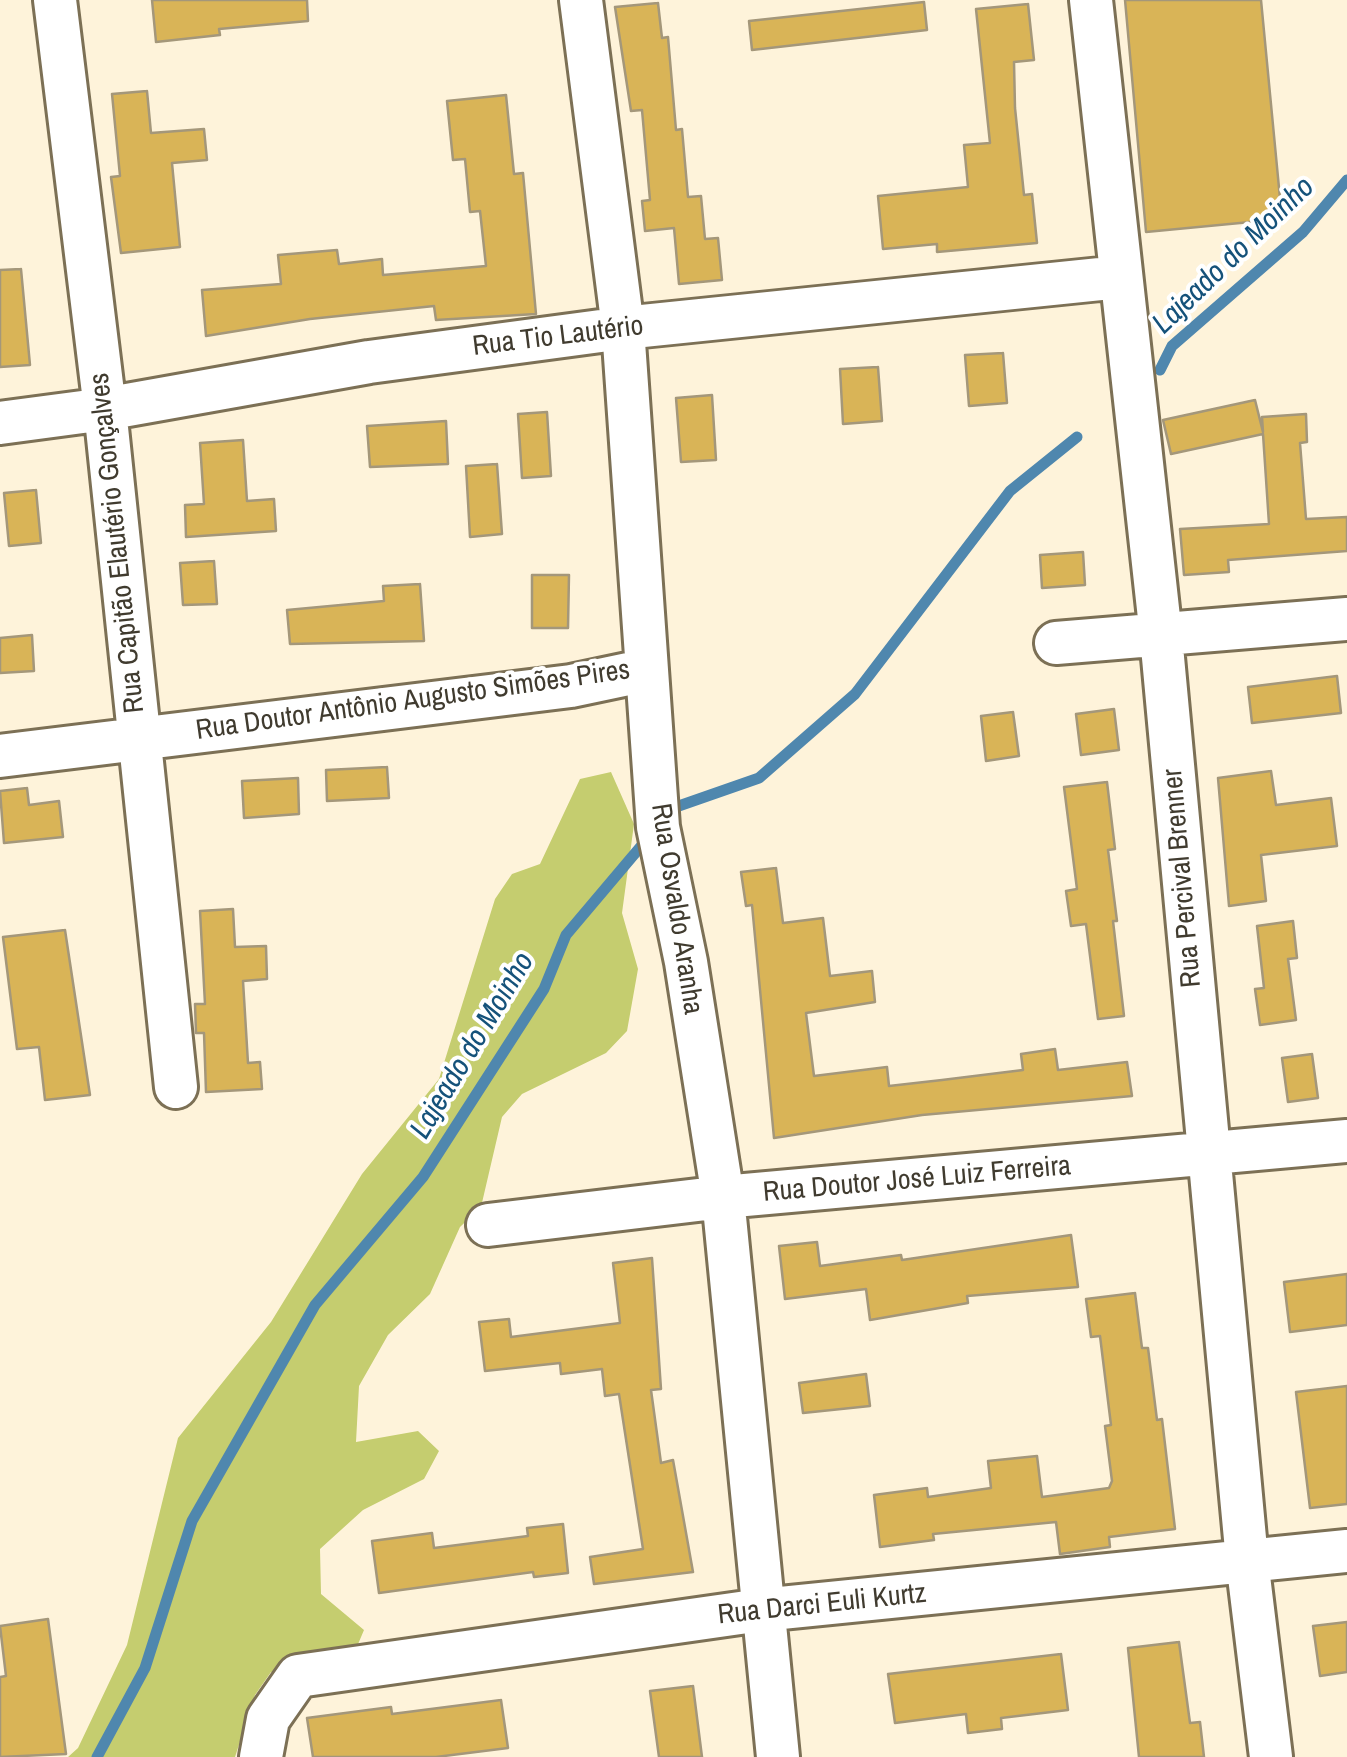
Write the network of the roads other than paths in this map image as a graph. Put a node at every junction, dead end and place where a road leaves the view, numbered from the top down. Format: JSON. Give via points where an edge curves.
{"nodes":[{"id":1,"x":55,"y":0,"type":"edge"},
{"id":2,"x":581,"y":0,"type":"edge"},
{"id":3,"x":1091,"y":0,"type":"edge"},
{"id":4,"x":1120,"y":277,"type":"junction"},
{"id":5,"x":623,"y":328,"type":"junction"},
{"id":6,"x":105,"y":409,"type":"junction"},
{"id":7,"x":0,"y":422,"type":"edge"},
{"id":8,"x":1347,"y":618,"type":"edge"},
{"id":9,"x":1161,"y":636,"type":"junction"},
{"id":10,"x":1056,"y":643,"type":"dead end"},
{"id":11,"x":647,"y":670,"type":"junction"},
{"id":12,"x":138,"y":736,"type":"junction"},
{"id":13,"x":0,"y":756,"type":"edge"},
{"id":14,"x":176,"y":1087,"type":"dead end"},
{"id":15,"x":1347,"y":1142,"type":"edge"},
{"id":16,"x":1208,"y":1155,"type":"junction"},
{"id":17,"x":723,"y":1196,"type":"junction"},
{"id":18,"x":488,"y":1225,"type":"dead end"},
{"id":19,"x":1347,"y":1551,"type":"edge"},
{"id":20,"x":1246,"y":1560,"type":"junction"},
{"id":21,"x":761,"y":1610,"type":"junction"},
{"id":22,"x":261,"y":1757,"type":"edge"},
{"id":23,"x":778,"y":1757,"type":"edge"},
{"id":24,"x":1270,"y":1757,"type":"edge"}],
"edges":[{"from":1,"to":6,"type":"street","name":"Rua Capitão Elautério Gonçalves"},
{"from":2,"to":5,"type":"street","name":"Rua Osvaldo Aranha"},
{"from":3,"to":4,"type":"street","name":"Rua Percival Brenner"},
{"from":4,"to":5,"type":"street","name":"Rua Tio Lautério"},
{"from":4,"to":9,"type":"street","name":"Rua Percival Brenner"},
{"from":5,"to":6,"type":"street","name":"Rua Tio Lautério","via":[[369,362]]},
{"from":5,"to":11,"type":"street","name":"Rua Osvaldo Aranha"},
{"from":6,"to":7,"type":"street","name":"Rua Tio Lautério"},
{"from":6,"to":12,"type":"street","name":"Rua Capitão Elautério Gonçalves"},
{"from":8,"to":9,"type":"street"},
{"from":9,"to":10,"type":"street"},
{"from":9,"to":16,"type":"street","name":"Rua Percival Brenner"},
{"from":11,"to":12,"type":"street","name":"Rua Doutor Antônio Augusto Simões Pires","via":[[571,686]]},
{"from":11,"to":17,"type":"street","name":"Rua Osvaldo Aranha","via":[[658,827]]},
{"from":12,"to":13,"type":"street","name":"Rua Doutor Antônio Augusto Simões Pires"},
{"from":12,"to":14,"type":"street","name":"Rua Capitão Elautério Gonçalves"},
{"from":15,"to":16,"type":"street","name":"Rua Doutor José Luiz Ferreira"},
{"from":16,"to":17,"type":"street","name":"Rua Doutor José Luiz Ferreira"},
{"from":16,"to":20,"type":"street","name":"Rua Percival Brenner"},
{"from":17,"to":18,"type":"street","name":"Rua Doutor José Luiz Ferreira"},
{"from":17,"to":21,"type":"street","name":"Rua Osvaldo Aranha"},
{"from":19,"to":20,"type":"street","name":"Rua Darci Euli Kurtz"},
{"from":20,"to":21,"type":"street","name":"Rua Darci Euli Kurtz"},
{"from":20,"to":24,"type":"street","name":"Rua Percival Brenner"},
{"from":21,"to":22,"type":"street","name":"Rua Darci Euli Kurtz","via":[[298,1676],[268,1719]]},
{"from":21,"to":23,"type":"street","name":"Rua Osvaldo Aranha"}]}
